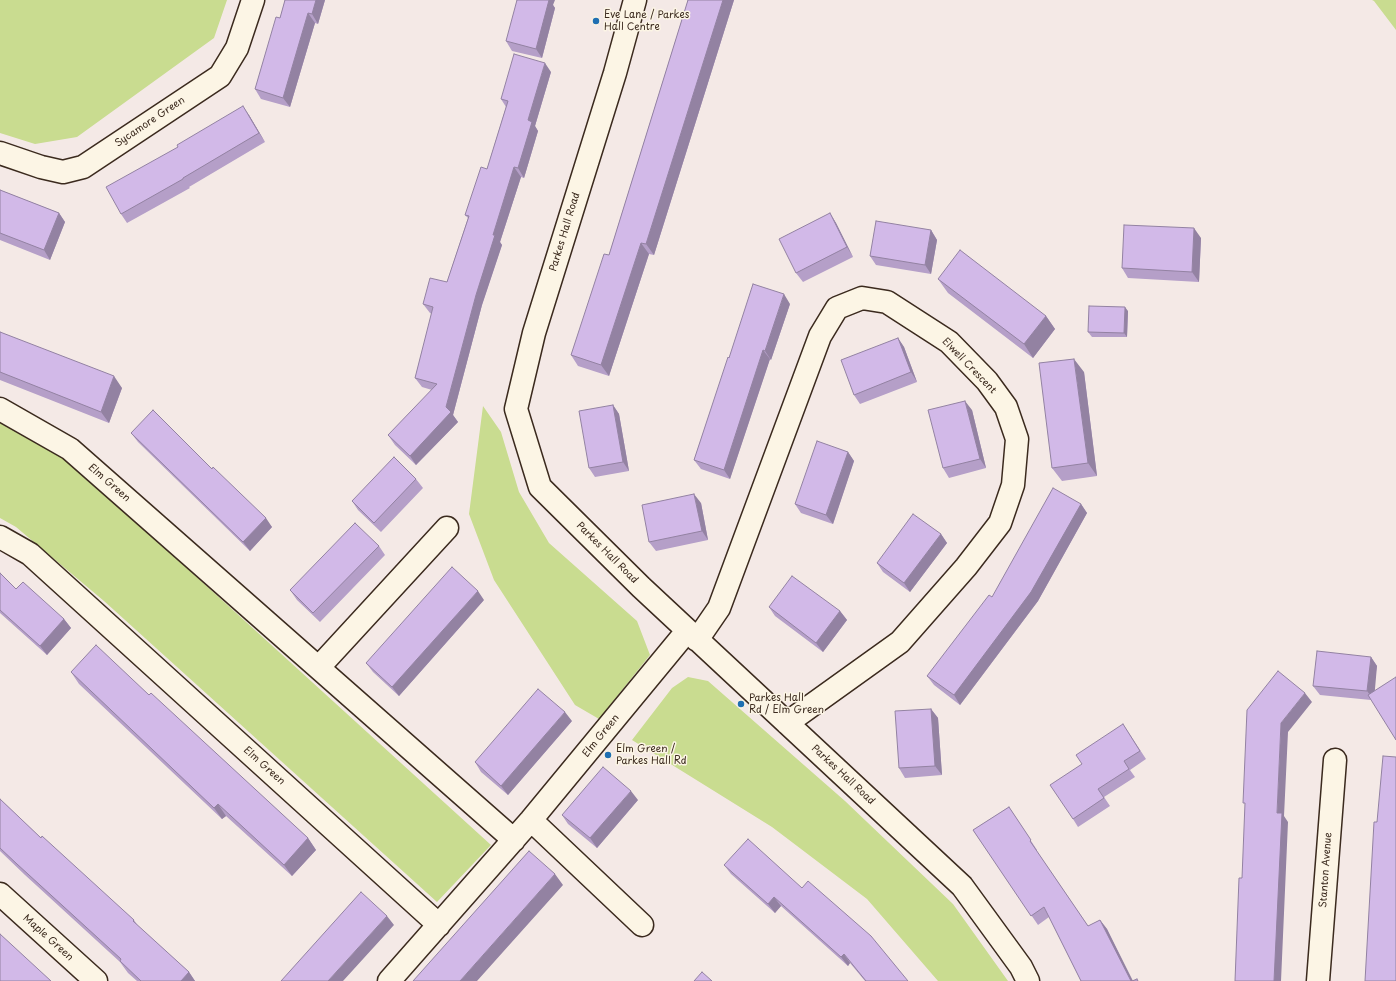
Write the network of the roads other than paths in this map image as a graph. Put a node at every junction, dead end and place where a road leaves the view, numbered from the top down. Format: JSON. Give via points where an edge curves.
{"nodes":[{"id":1,"x":253,"y":0,"type":"edge"},
{"id":2,"x":635,"y":0,"type":"edge"},
{"id":3,"x":0,"y":153,"type":"edge"},
{"id":4,"x":0,"y":409,"type":"edge"},
{"id":5,"x":446,"y":528,"type":"dead end"},
{"id":6,"x":0,"y":537,"type":"edge"},
{"id":7,"x":692,"y":635,"type":"junction"},
{"id":8,"x":319,"y":667,"type":"junction"},
{"id":9,"x":787,"y":723,"type":"junction"},
{"id":10,"x":1335,"y":760,"type":"dead end"},
{"id":11,"x":531,"y":820,"type":"junction"},
{"id":12,"x":514,"y":840,"type":"junction"},
{"id":13,"x":0,"y":894,"type":"edge"},
{"id":14,"x":439,"y":925,"type":"junction"},
{"id":15,"x":642,"y":925,"type":"dead end"},
{"id":16,"x":96,"y":981,"type":"edge"},
{"id":17,"x":389,"y":981,"type":"edge"},
{"id":18,"x":1028,"y":981,"type":"edge"},
{"id":19,"x":1318,"y":981,"type":"edge"}],
"edges":[{"from":1,"to":3,"type":"street","name":"Sycamore Green","via":[[237,48],[220,76],[83,167],[63,172]]},
{"from":2,"to":7,"type":"street","name":"Parkes Hall Road","via":[[615,73],[534,333],[516,409],[540,487]]},
{"from":4,"to":8,"type":"street","name":"Elm Green","via":[[70,449]]},
{"from":5,"to":8,"type":"street"},
{"from":6,"to":14,"type":"street","name":"Elm Green","via":[[36,559]]},
{"from":7,"to":9,"type":"street","name":"Parkes Hall Road"},
{"from":7,"to":9,"type":"street","name":"Elwell Crescent","via":[[719,608],[820,336],[837,308],[862,298],[887,302],[949,342],[987,381],[1006,407],[1017,439],[1013,485],[1000,523],[966,567],[900,642]]},
{"from":7,"to":11,"type":"street","name":"Elm Green"},
{"from":8,"to":12,"type":"street","name":"Elm Green"},
{"from":9,"to":18,"type":"street","name":"Parkes Hall Road","via":[[962,886]]},
{"from":10,"to":19,"type":"street","name":"Stanton Avenue"},
{"from":11,"to":12,"type":"street","name":"Elm Green"},
{"from":11,"to":15,"type":"street"},
{"from":12,"to":14,"type":"street","name":"Elm Green"},
{"from":13,"to":16,"type":"street","name":"Maple Green"},
{"from":14,"to":17,"type":"street"}]}
